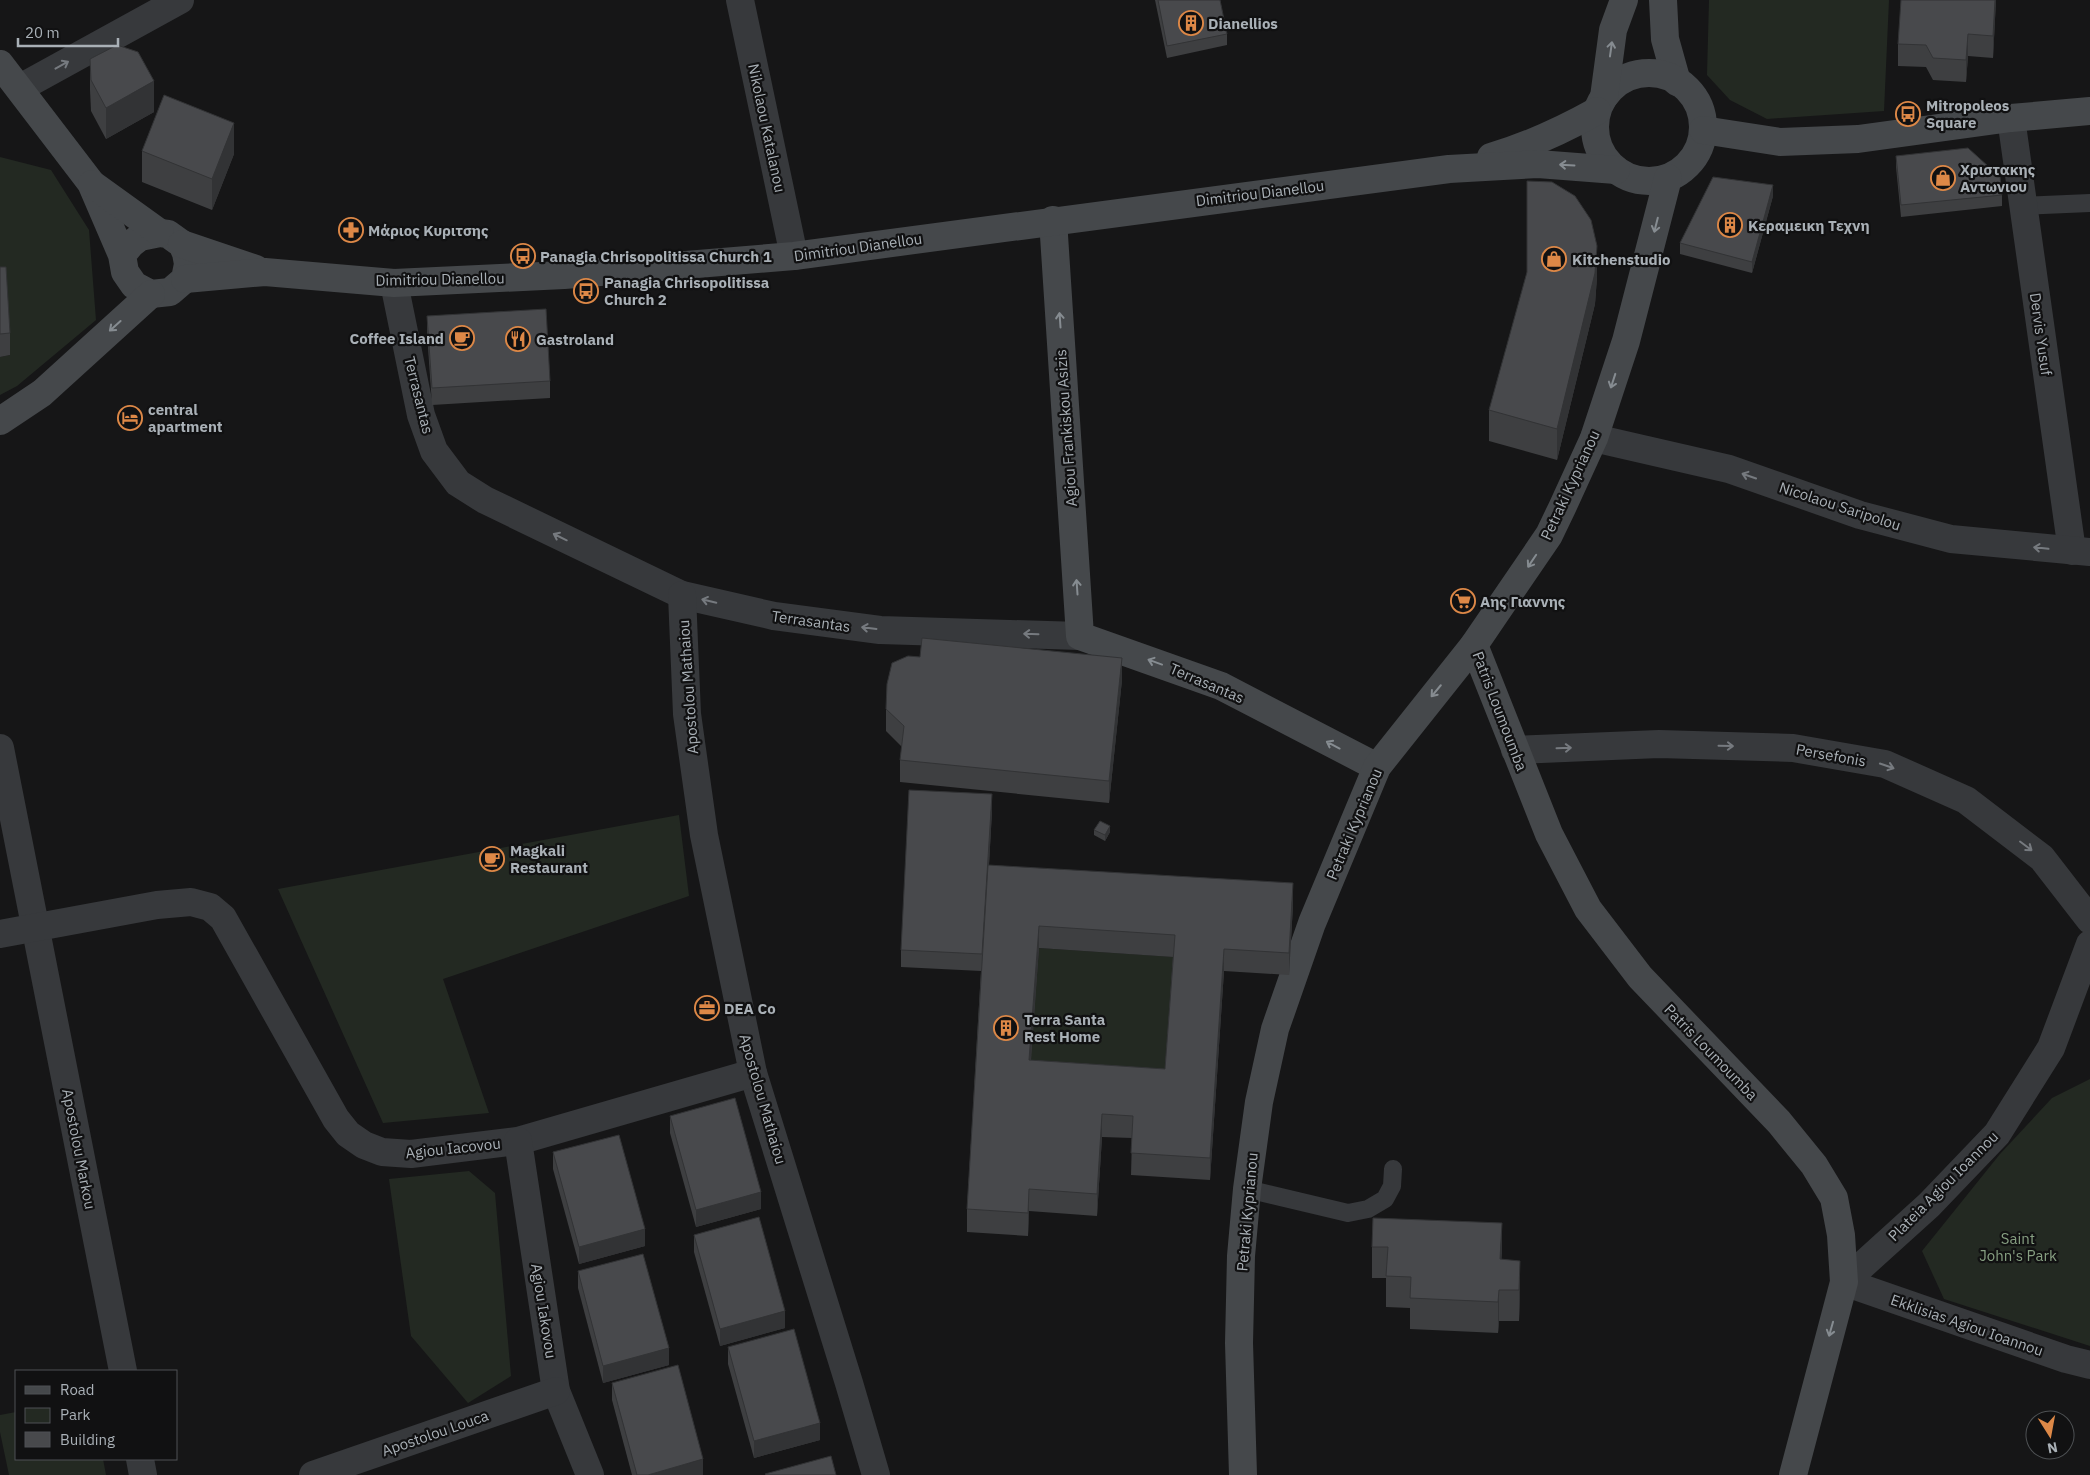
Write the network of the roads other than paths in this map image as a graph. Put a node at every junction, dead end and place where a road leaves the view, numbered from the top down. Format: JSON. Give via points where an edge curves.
{"nodes":[{"id":1,"x":180,"y":0,"type":"edge"},
{"id":2,"x":740,"y":0,"type":"edge"},
{"id":3,"x":1624,"y":0,"type":"edge"},
{"id":4,"x":1663,"y":0,"type":"edge"},
{"id":5,"x":0,"y":64,"type":"edge"},
{"id":6,"x":1678,"y":82,"type":"junction"},
{"id":7,"x":10,"y":90,"type":"edge"},
{"id":8,"x":1601,"y":104,"type":"junction"},
{"id":9,"x":2090,"y":111,"type":"edge"},
{"id":10,"x":2011,"y":118,"type":"junction"},
{"id":11,"x":1703,"y":130,"type":"junction"},
{"id":12,"x":1449,"y":169,"type":"junction"},
{"id":13,"x":1616,"y":170,"type":"junction"},
{"id":14,"x":1668,"y":178,"type":"junction"},
{"id":15,"x":92,"y":183,"type":"junction"},
{"id":16,"x":2090,"y":203,"type":"edge"},
{"id":17,"x":2023,"y":206,"type":"junction"},
{"id":18,"x":1053,"y":220,"type":"junction"},
{"id":19,"x":171,"y":238,"type":"junction"},
{"id":20,"x":122,"y":256,"type":"junction"},
{"id":21,"x":794,"y":256,"type":"junction"},
{"id":22,"x":264,"y":272,"type":"junction"},
{"id":23,"x":185,"y":279,"type":"junction"},
{"id":24,"x":394,"y":283,"type":"junction"},
{"id":25,"x":151,"y":294,"type":"junction"},
{"id":26,"x":0,"y":421,"type":"edge"},
{"id":27,"x":1594,"y":438,"type":"junction"},
{"id":28,"x":2081,"y":551,"type":"edge"},
{"id":29,"x":682,"y":595,"type":"junction"},
{"id":30,"x":1080,"y":636,"type":"junction"},
{"id":31,"x":1474,"y":645,"type":"junction"},
{"id":32,"x":0,"y":748,"type":"edge"},
{"id":33,"x":1515,"y":750,"type":"junction"},
{"id":34,"x":1377,"y":768,"type":"junction"},
{"id":35,"x":2090,"y":920,"type":"edge"},
{"id":36,"x":34,"y":927,"type":"junction"},
{"id":37,"x":0,"y":934,"type":"edge"},
{"id":38,"x":2090,"y":944,"type":"edge"},
{"id":39,"x":753,"y":1073,"type":"junction"},
{"id":40,"x":518,"y":1141,"type":"junction"},
{"id":41,"x":1393,"y":1169,"type":"dead end"},
{"id":42,"x":1247,"y":1189,"type":"junction"},
{"id":43,"x":1844,"y":1282,"type":"junction"},
{"id":44,"x":2090,"y":1364,"type":"edge"},
{"id":45,"x":123,"y":1370,"type":"edge"},
{"id":46,"x":556,"y":1392,"type":"junction"},
{"id":47,"x":140,"y":1460,"type":"edge"},
{"id":48,"x":143,"y":1475,"type":"edge"},
{"id":49,"x":313,"y":1475,"type":"edge"},
{"id":50,"x":590,"y":1475,"type":"edge"},
{"id":51,"x":876,"y":1475,"type":"edge"},
{"id":52,"x":1243,"y":1475,"type":"edge"},
{"id":53,"x":1793,"y":1475,"type":"edge"}],
"edges":[{"from":7,"to":1,"type":"street","one_way":true},
{"from":2,"to":21,"type":"street","name":"Nikolaou Katalanou"},
{"from":8,"to":3,"type":"street","one_way":true,"via":[[1614,30]]},
{"from":4,"to":6,"type":"street","via":[[1665,39]]},
{"from":5,"to":7,"type":"street"},
{"from":6,"to":8,"type":"street","via":[[1665,75],[1647,73],[1629,77],[1615,85]]},
{"from":6,"to":11,"type":"street","via":[[1694,98],[1702,114]]},
{"from":7,"to":15,"type":"street"},
{"from":8,"to":12,"type":"street","name":"Dimitriou Dianellou","via":[[1566,129]]},
{"from":8,"to":13,"type":"street","via":[[1594,127],[1597,143]]},
{"from":9,"to":10,"type":"street"},
{"from":10,"to":11,"type":"street","via":[[1858,140],[1780,142]]},
{"from":10,"to":17,"type":"street","name":"Dervis Yusuf"},
{"from":11,"to":14,"type":"street","via":[[1700,145],[1692,159]]},
{"from":13,"to":12,"type":"street","name":"Dimitriou Dianellou","one_way":true,"via":[[1538,164]]},
{"from":12,"to":18,"type":"street","name":"Dimitriou Dianellou"},
{"from":13,"to":14,"type":"street","via":[[1632,179]]},
{"from":14,"to":27,"type":"street","name":"Petraki Kyprianou","one_way":true,"via":[[1626,341]]},
{"from":15,"to":19,"type":"street","name":"Dimitriou Dianellou"},
{"from":15,"to":20,"type":"street"},
{"from":16,"to":17,"type":"lane"},
{"from":17,"to":28,"type":"street","name":"Dervis Yusuf"},
{"from":18,"to":21,"type":"street","name":"Dimitriou Dianellou"},
{"from":30,"to":18,"type":"street","name":"Agiou Frankiskou Asizis","one_way":true},
{"from":19,"to":20,"type":"street","via":[[140,237]]},
{"from":19,"to":22,"type":"street","name":"Dimitriou Dianellou"},
{"from":19,"to":23,"type":"street","via":[[186,253]]},
{"from":20,"to":25,"type":"street","via":[[125,272],[134,285]]},
{"from":21,"to":24,"type":"street","name":"Dimitriou Dianellou","via":[[564,275]]},
{"from":22,"to":23,"type":"street","name":"Dimitriou Dianellou"},
{"from":22,"to":24,"type":"street","name":"Dimitriou Dianellou"},
{"from":23,"to":25,"type":"street","via":[[170,292]]},
{"from":29,"to":24,"type":"street","name":"Terrasantas","one_way":true,"via":[[485,500],[458,483],[434,451],[421,416]]},
{"from":25,"to":26,"type":"street","one_way":true,"via":[[42,392]]},
{"from":28,"to":27,"type":"street","name":"Nicolaou Saripolou","one_way":true,"via":[[1951,539],[1860,515],[1729,470]]},
{"from":27,"to":31,"type":"street","name":"Petraki Kyprianou","one_way":true,"via":[[1549,535]]},
{"from":30,"to":29,"type":"street","name":"Terrasantas","one_way":true,"via":[[880,630],[774,616]]},
{"from":29,"to":39,"type":"street","name":"Apostolou Mathaiou","via":[[687,714],[704,835]]},
{"from":34,"to":30,"type":"street","name":"Terrasantas","one_way":true,"via":[[1221,686]]},
{"from":31,"to":33,"type":"street","name":"Patris Loumoumba"},
{"from":31,"to":34,"type":"street","name":"Petraki Kyprianou","one_way":true},
{"from":32,"to":36,"type":"street","name":"Apostolou Markou"},
{"from":33,"to":35,"type":"street","name":"Persefonis","one_way":true,"via":[[1659,744],[1793,748],[1885,764],[1966,800],[2042,858]]},
{"from":33,"to":43,"type":"street","name":"Patris Loumoumba","via":[[1549,834],[1588,909],[1640,977],[1779,1122],[1814,1164],[1834,1198],[1841,1235]]},
{"from":34,"to":42,"type":"street","name":"Petraki Kyprianou","via":[[1312,923],[1275,1028],[1259,1102]]},
{"from":36,"to":37,"type":"street","name":"Agiou Iacovou"},
{"from":36,"to":40,"type":"street","name":"Agiou Iacovou","via":[[157,904],[191,902],[210,907],[223,918],[336,1119],[348,1134],[382,1152],[411,1154]]},
{"from":36,"to":45,"type":"street","name":"Apostolou Markou"},
{"from":38,"to":43,"type":"street","name":"Plateia Agiou Ioannou","via":[[2051,1048],[1996,1134],[1929,1205]]},
{"from":39,"to":40,"type":"street","name":"Agiou Iacovou"},
{"from":39,"to":51,"type":"street","name":"Apostolou Mathaiou"},
{"from":40,"to":46,"type":"street","name":"Agiou Iakovou"},
{"from":41,"to":42,"type":"lane","via":[[1392,1186],[1385,1199],[1368,1209],[1348,1212]]},
{"from":42,"to":52,"type":"street","name":"Petraki Kyprianou","via":[[1239,1343]]},
{"from":43,"to":44,"type":"street","name":"Ekklisias Agiou Ioannou","via":[[2066,1359]]},
{"from":43,"to":53,"type":"street","name":"Patris Loumoumba","one_way":true},
{"from":46,"to":49,"type":"street","name":"Apostolou Louca"},
{"from":46,"to":50,"type":"street","name":"Agiou Iakovou"},
{"from":47,"to":48,"type":"street"}]}
